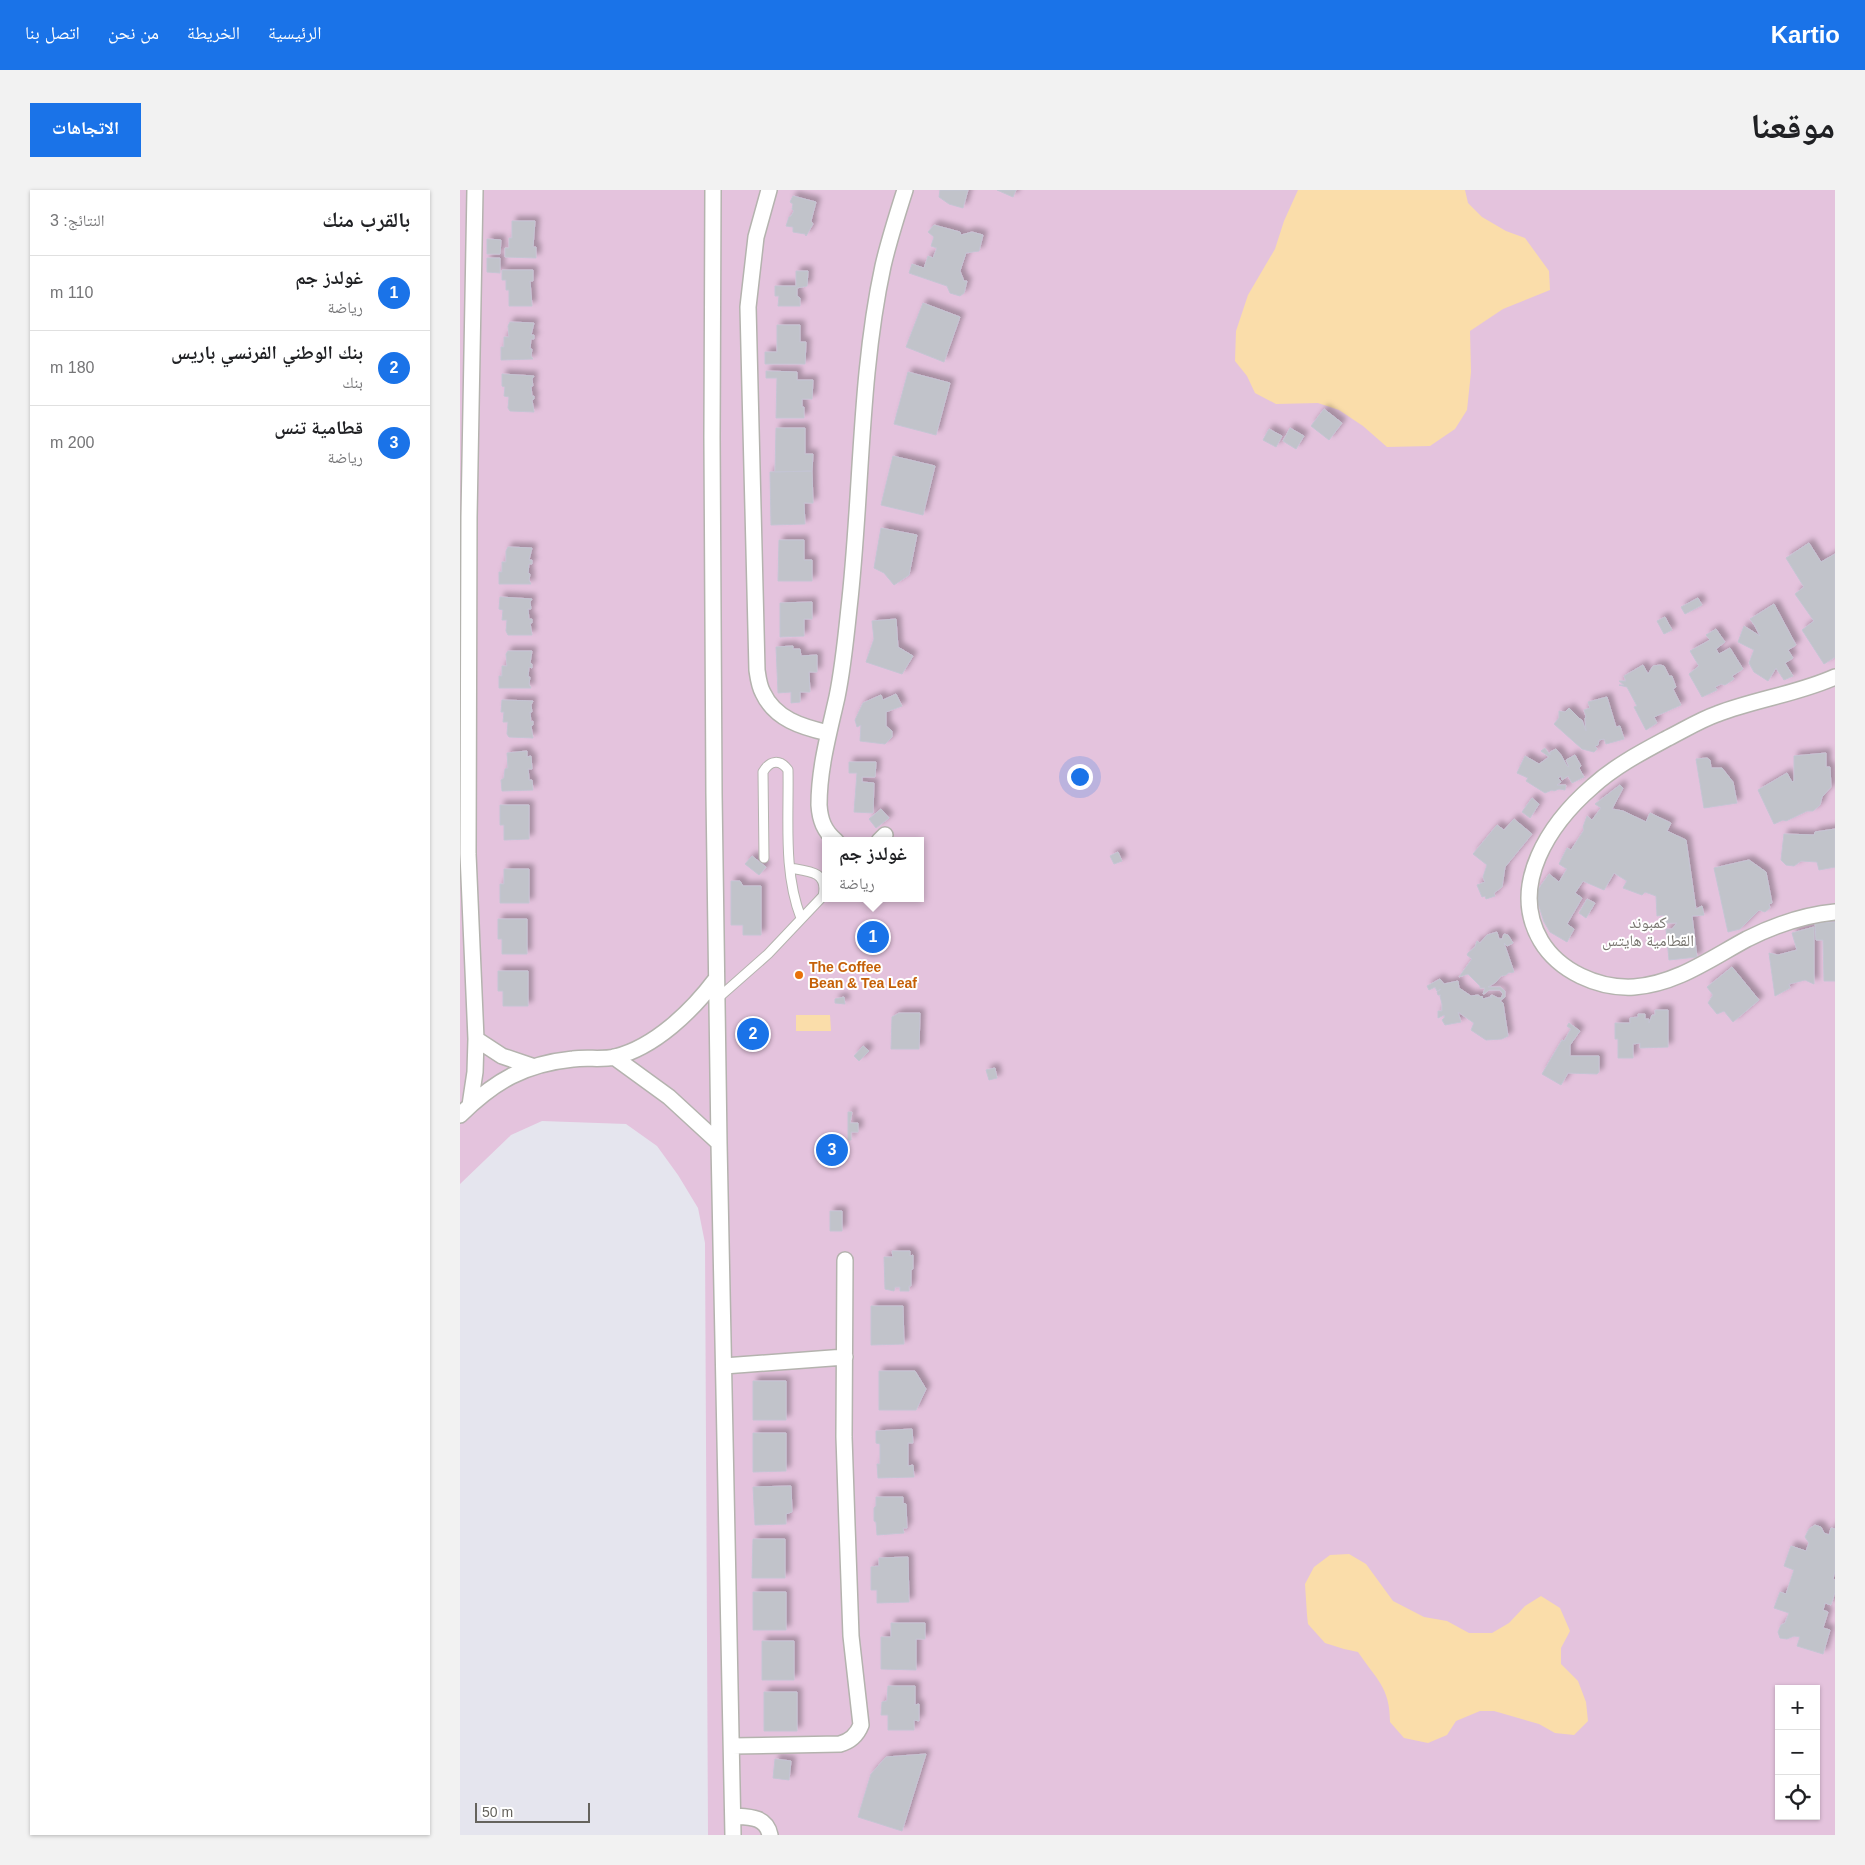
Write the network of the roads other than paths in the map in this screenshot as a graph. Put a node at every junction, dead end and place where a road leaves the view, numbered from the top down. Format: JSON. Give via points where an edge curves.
{"nodes":[{"id":1,"x":475,"y":190,"type":"edge"},
{"id":2,"x":713,"y":190,"type":"edge"},
{"id":3,"x":769,"y":190,"type":"edge"},
{"id":4,"x":905,"y":190,"type":"edge"},
{"id":5,"x":465,"y":441,"type":"edge"},
{"id":6,"x":464,"y":517,"type":"edge"},
{"id":7,"x":1835,"y":677,"type":"edge"},
{"id":8,"x":828,"y":732,"type":"junction"},
{"id":9,"x":832,"y":837,"type":"edge"},
{"id":10,"x":764,"y":858,"type":"dead end"},
{"id":11,"x":790,"y":868,"type":"junction"},
{"id":12,"x":822,"y":880,"type":"edge"},
{"id":13,"x":822,"y":897,"type":"edge"},
{"id":14,"x":1835,"y":912,"type":"edge"},
{"id":15,"x":801,"y":918,"type":"junction"},
{"id":16,"x":716,"y":979,"type":"junction"},
{"id":17,"x":717,"y":999,"type":"junction"},
{"id":18,"x":476,"y":1039,"type":"junction"},
{"id":19,"x":614,"y":1057,"type":"junction"},
{"id":20,"x":532,"y":1066,"type":"junction"},
{"id":21,"x":465,"y":1110,"type":"edge"},
{"id":22,"x":719,"y":1143,"type":"junction"},
{"id":23,"x":845,"y":1260,"type":"dead end"},
{"id":24,"x":845,"y":1356,"type":"junction"},
{"id":25,"x":724,"y":1366,"type":"junction"},
{"id":26,"x":732,"y":1746,"type":"junction"},
{"id":27,"x":733,"y":1816,"type":"junction"},
{"id":28,"x":733,"y":1835,"type":"edge"},
{"id":29,"x":770,"y":1835,"type":"edge"}],
"edges":[{"from":1,"to":5,"type":"street"},
{"from":2,"to":16,"type":"street"},
{"from":3,"to":8,"type":"street","via":[[756,237],[748,307],[757,670],[762,692],[786,719]]},
{"from":4,"to":8,"type":"street","via":[[883,267],[874,320],[850,606],[837,696]]},
{"from":5,"to":6,"type":"street"},
{"from":6,"to":18,"type":"street","via":[[468,854]]},
{"from":7,"to":14,"type":"street","via":[[1798,692],[1716,714],[1620,765],[1572,806],[1552,832],[1536,861],[1529,884],[1534,930],[1546,950],[1583,978],[1609,985],[1632,987],[1663,982],[1790,921]]},
{"from":8,"to":9,"type":"street","via":[[820,777],[819,806],[820,819]]},
{"from":10,"to":11,"type":"lane","via":[[763,772],[775,761],[783,763],[788,770]]},
{"from":11,"to":12,"type":"lane","via":[[815,873]]},
{"from":11,"to":15,"type":"lane","via":[[793,894]]},
{"from":13,"to":15,"type":"lane"},
{"from":15,"to":17,"type":"lane","via":[[768,954]]},
{"from":16,"to":17,"type":"street"},
{"from":16,"to":19,"type":"street","via":[[672,1026],[635,1049]]},
{"from":17,"to":22,"type":"street"},
{"from":18,"to":20,"type":"street","via":[[502,1056]]},
{"from":18,"to":21,"type":"street","via":[[474,1072]]},
{"from":19,"to":20,"type":"street","via":[[562,1060]]},
{"from":19,"to":22,"type":"street","via":[[669,1097]]},
{"from":20,"to":21,"type":"street","via":[[503,1080]]},
{"from":22,"to":25,"type":"street"},
{"from":23,"to":24,"type":"street"},
{"from":24,"to":25,"type":"street"},
{"from":24,"to":26,"type":"street","via":[[849,1583],[861,1725],[856,1736],[840,1744]]},
{"from":25,"to":26,"type":"street"},
{"from":26,"to":27,"type":"street"},
{"from":27,"to":28,"type":"street"},
{"from":27,"to":29,"type":"street","via":[[760,1819],[768,1827]]}]}
